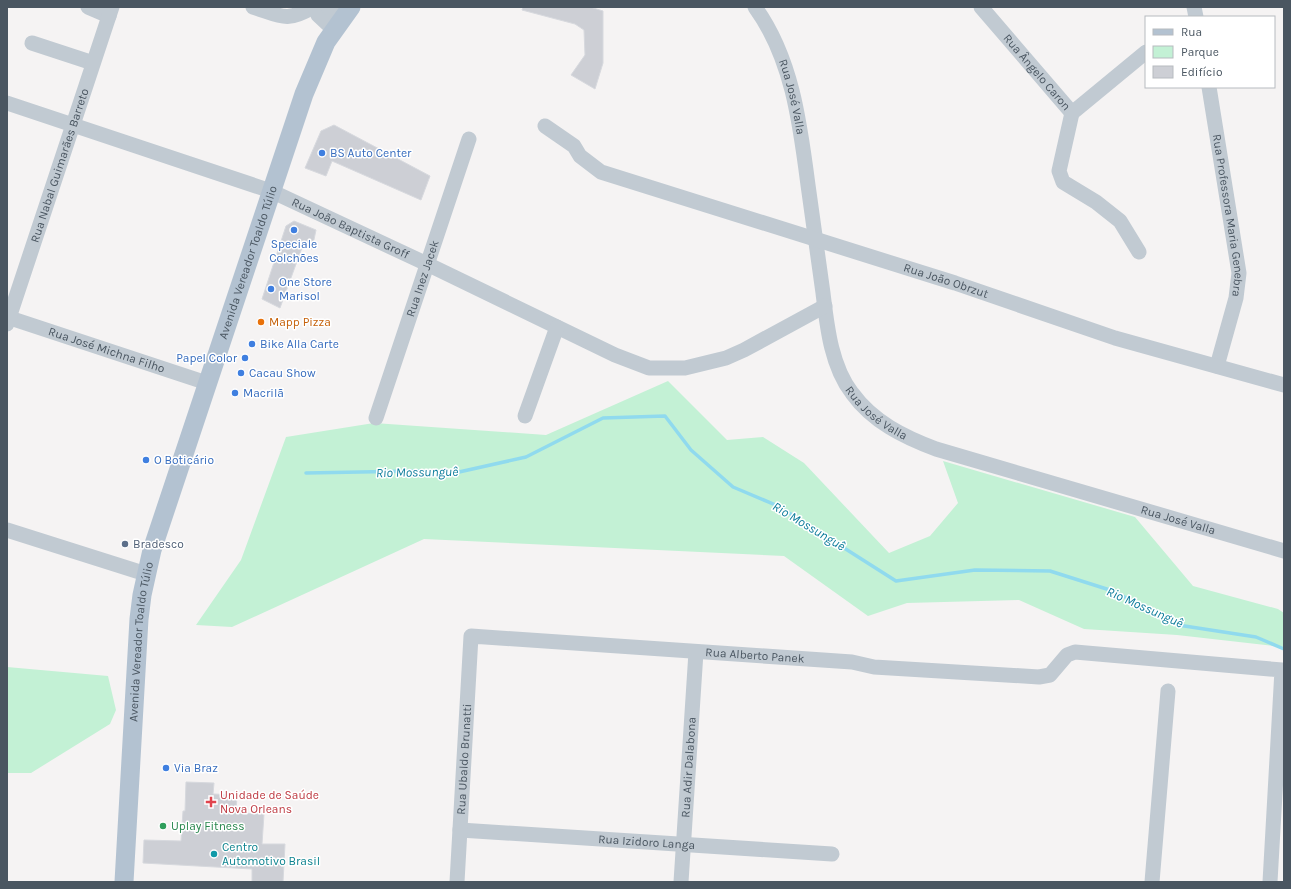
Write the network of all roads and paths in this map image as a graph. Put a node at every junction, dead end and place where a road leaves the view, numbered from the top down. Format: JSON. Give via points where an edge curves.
{"nodes":[{"id":1,"x":88,"y":7,"type":"edge"},
{"id":2,"x":253,"y":7,"type":"edge"},
{"id":3,"x":314,"y":7,"type":"edge"},
{"id":4,"x":755,"y":7,"type":"edge"},
{"id":5,"x":981,"y":7,"type":"edge"},
{"id":6,"x":110,"y":12,"type":"edge"},
{"id":7,"x":339,"y":16,"type":"edge"},
{"id":8,"x":32,"y":43,"type":"dead end"},
{"id":9,"x":1145,"y":53,"type":"edge"},
{"id":10,"x":93,"y":63,"type":"junction"},
{"id":11,"x":1209,"y":88,"type":"edge"},
{"id":12,"x":7,"y":103,"type":"edge"},
{"id":13,"x":1072,"y":113,"type":"junction"},
{"id":14,"x":73,"y":125,"type":"junction"},
{"id":15,"x":545,"y":126,"type":"dead end"},
{"id":16,"x":469,"y":139,"type":"dead end"},
{"id":17,"x":271,"y":191,"type":"junction"},
{"id":18,"x":815,"y":239,"type":"junction"},
{"id":19,"x":1139,"y":252,"type":"dead end"},
{"id":20,"x":427,"y":264,"type":"junction"},
{"id":21,"x":825,"y":306,"type":"junction"},
{"id":22,"x":8,"y":319,"type":"edge"},
{"id":23,"x":557,"y":327,"type":"junction"},
{"id":24,"x":1217,"y":366,"type":"junction"},
{"id":25,"x":207,"y":383,"type":"junction"},
{"id":26,"x":1284,"y":385,"type":"edge"},
{"id":27,"x":526,"y":416,"type":"dead end"},
{"id":28,"x":376,"y":418,"type":"dead end"},
{"id":29,"x":7,"y":530,"type":"edge"},
{"id":30,"x":1284,"y":551,"type":"edge"},
{"id":31,"x":146,"y":574,"type":"junction"},
{"id":32,"x":471,"y":636,"type":"joint"},
{"id":33,"x":696,"y":652,"type":"junction"},
{"id":34,"x":1282,"y":690,"type":"edge"},
{"id":35,"x":1168,"y":691,"type":"dead end"},
{"id":36,"x":460,"y":830,"type":"junction"},
{"id":37,"x":684,"y":844,"type":"junction"},
{"id":38,"x":832,"y":854,"type":"dead end"},
{"id":39,"x":124,"y":882,"type":"edge"},
{"id":40,"x":457,"y":882,"type":"edge"},
{"id":41,"x":682,"y":882,"type":"edge"},
{"id":42,"x":1152,"y":882,"type":"edge"},
{"id":43,"x":1270,"y":882,"type":"edge"}],
"edges":[{"from":1,"to":6,"type":"street"},
{"from":2,"to":3,"type":"street","via":[[286,18],[302,14]]},
{"from":3,"to":7,"type":"street","via":[[318,15]]},
{"from":4,"to":18,"type":"street","name":"Rua José Valla","via":[[780,51],[790,85],[803,146]]},
{"from":5,"to":13,"type":"street","name":"Rua Ângelo Caron"},
{"from":6,"to":10,"type":"street","name":"Rua Nabal Guimarães Barreto"},
{"from":7,"to":17,"type":"main road","name":"Avenida Vereador Toaldo Túlio","via":[[312,74]]},
{"from":8,"to":10,"type":"street"},
{"from":9,"to":13,"type":"street"},
{"from":10,"to":14,"type":"street","name":"Rua Nabal Guimarães Barreto"},
{"from":11,"to":24,"type":"street","name":"Rua Professora Maria Genebra","via":[[1239,273],[1236,298]]},
{"from":12,"to":14,"type":"street","name":"Rua João Baptista Groff"},
{"from":13,"to":19,"type":"street","name":"Rua Ângelo Caron","via":[[1059,171],[1064,182],[1120,221]]},
{"from":14,"to":17,"type":"street","name":"Rua João Baptista Groff"},
{"from":14,"to":22,"type":"street","name":"Rua Nabal Guimarães Barreto"},
{"from":15,"to":18,"type":"street","name":"Rua João Obrzut","via":[[574,146],[576,153],[597,170]]},
{"from":16,"to":20,"type":"street","name":"Rua Inez Jacek"},
{"from":17,"to":20,"type":"street","name":"Rua João Baptista Groff"},
{"from":17,"to":25,"type":"main road","name":"Avenida Vereador Toaldo Túlio"},
{"from":18,"to":21,"type":"street","name":"Rua José Valla"},
{"from":18,"to":24,"type":"street","name":"Rua João Obrzut","via":[[970,287],[1115,338]]},
{"from":20,"to":23,"type":"street","name":"Rua João Baptista Groff"},
{"from":20,"to":28,"type":"street","name":"Rua Inez Jacek"},
{"from":21,"to":23,"type":"street","name":"Rua João Baptista Groff","via":[[744,350],[712,362],[685,368],[649,368],[631,363]]},
{"from":21,"to":30,"type":"street","name":"Rua José Valla","via":[[835,358],[850,392],[876,419],[893,430],[936,449]]},
{"from":22,"to":25,"type":"street","name":"Rua José Michna Filho"},
{"from":23,"to":27,"type":"street"},
{"from":24,"to":26,"type":"street","name":"Rua João Obrzut"},
{"from":25,"to":31,"type":"main road","name":"Avenida Vereador Toaldo Túlio","via":[[159,526]]},
{"from":29,"to":31,"type":"street"},
{"from":31,"to":39,"type":"main road","name":"Avenida Vereador Toaldo Túlio","via":[[139,619]]},
{"from":32,"to":33,"type":"street","name":"Rua Alberto Panek"},
{"from":32,"to":36,"type":"street","name":"Rua Ubaldo Brunatti"},
{"from":33,"to":34,"type":"street","name":"Rua Alberto Panek","via":[[852,662],[874,667],[1039,677],[1052,674],[1067,655],[1075,652],[1282,670]]},
{"from":33,"to":37,"type":"street","name":"Rua Adir Dalabona"},
{"from":34,"to":43,"type":"street"},
{"from":35,"to":42,"type":"street"},
{"from":36,"to":37,"type":"street","name":"Rua Izidoro Langa"},
{"from":36,"to":40,"type":"street","name":"Rua Ubaldo Brunatti"},
{"from":37,"to":38,"type":"street","name":"Rua Izidoro Langa"},
{"from":37,"to":41,"type":"street","name":"Rua Adir Dalabona"}]}
